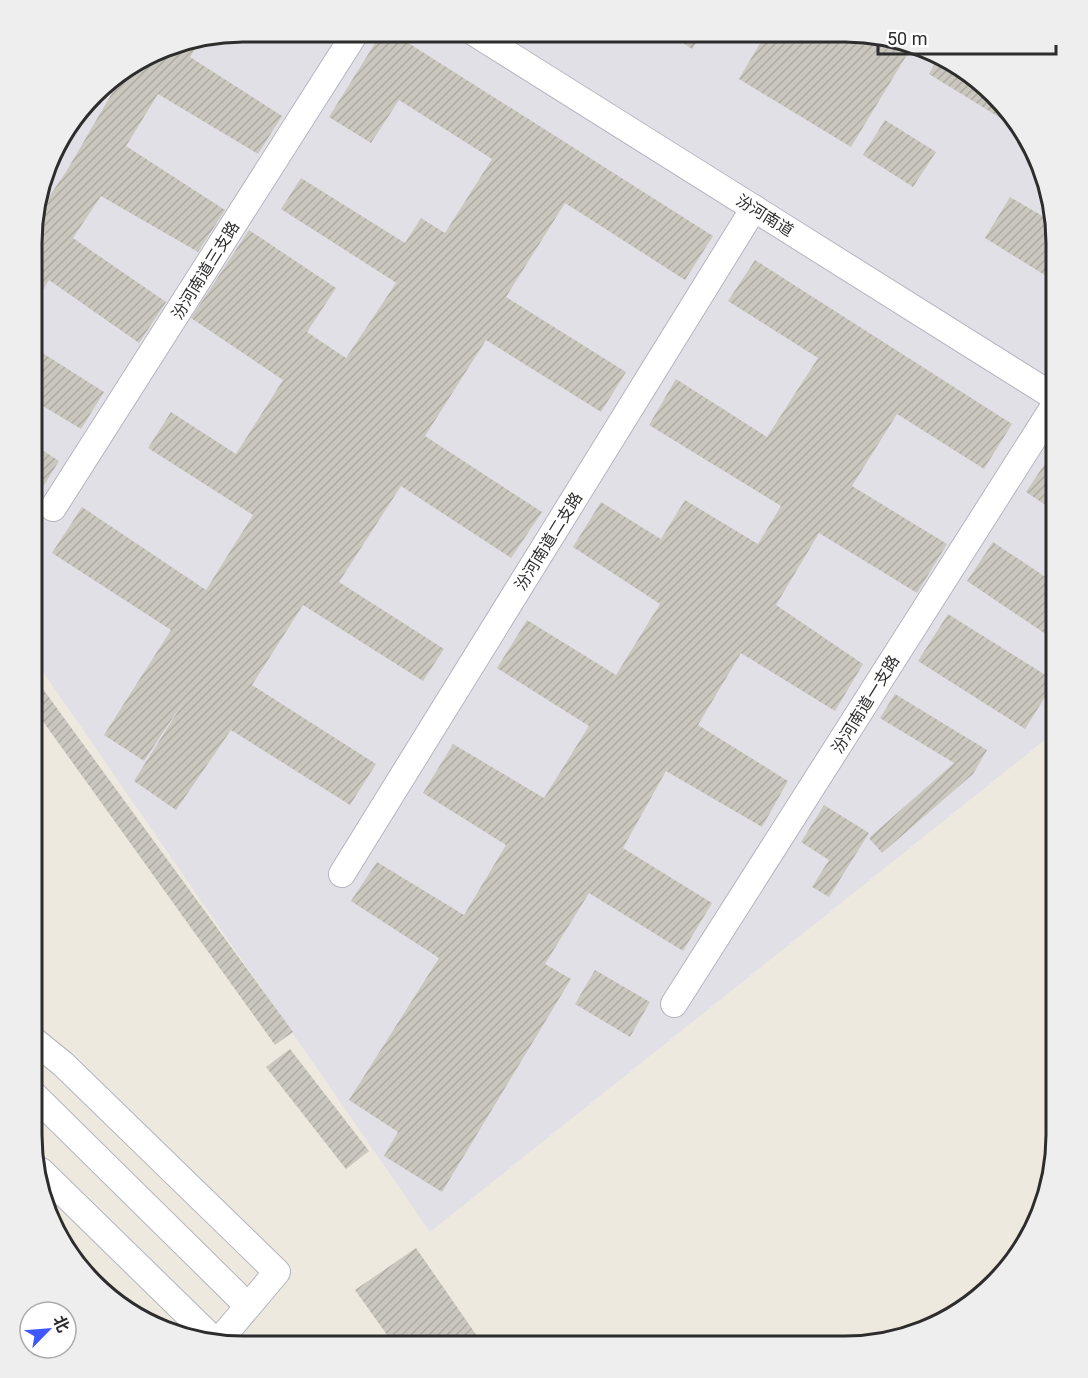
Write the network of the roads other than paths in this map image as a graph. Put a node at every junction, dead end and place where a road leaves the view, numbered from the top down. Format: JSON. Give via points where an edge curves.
{"nodes":[{"id":1,"x":350,"y":42,"type":"edge"},
{"id":2,"x":489,"y":42,"type":"edge"},
{"id":3,"x":754,"y":208,"type":"junction"},
{"id":4,"x":1046,"y":392,"type":"edge"},
{"id":5,"x":1046,"y":419,"type":"edge"},
{"id":6,"x":53,"y":508,"type":"dead end"},
{"id":7,"x":342,"y":874,"type":"dead end"},
{"id":8,"x":675,"y":1004,"type":"dead end"},
{"id":9,"x":42,"y":1047,"type":"edge"},
{"id":10,"x":63,"y":1064,"type":"junction"},
{"id":11,"x":42,"y":1089,"type":"edge"},
{"id":12,"x":42,"y":1107,"type":"edge"},
{"id":13,"x":47,"y":1177,"type":"edge"},
{"id":14,"x":248,"y":1306,"type":"junction"},
{"id":15,"x":207,"y":1332,"type":"edge"},
{"id":16,"x":223,"y":1335,"type":"edge"}],
"edges":[{"from":1,"to":6,"type":"street","name":"汾河南道三支路"},
{"from":2,"to":3,"type":"street","name":"汾河南道"},
{"from":3,"to":4,"type":"street","name":"汾河南道"},
{"from":3,"to":7,"type":"street","name":"汾河南道二支路"},
{"from":5,"to":8,"type":"street","name":"汾河南道一支路"},
{"from":9,"to":10,"type":"street"},
{"from":10,"to":11,"type":"street"},
{"from":10,"to":14,"type":"street","via":[[278,1272]]},
{"from":12,"to":14,"type":"street"},
{"from":13,"to":15,"type":"street"},
{"from":14,"to":16,"type":"street"}]}
